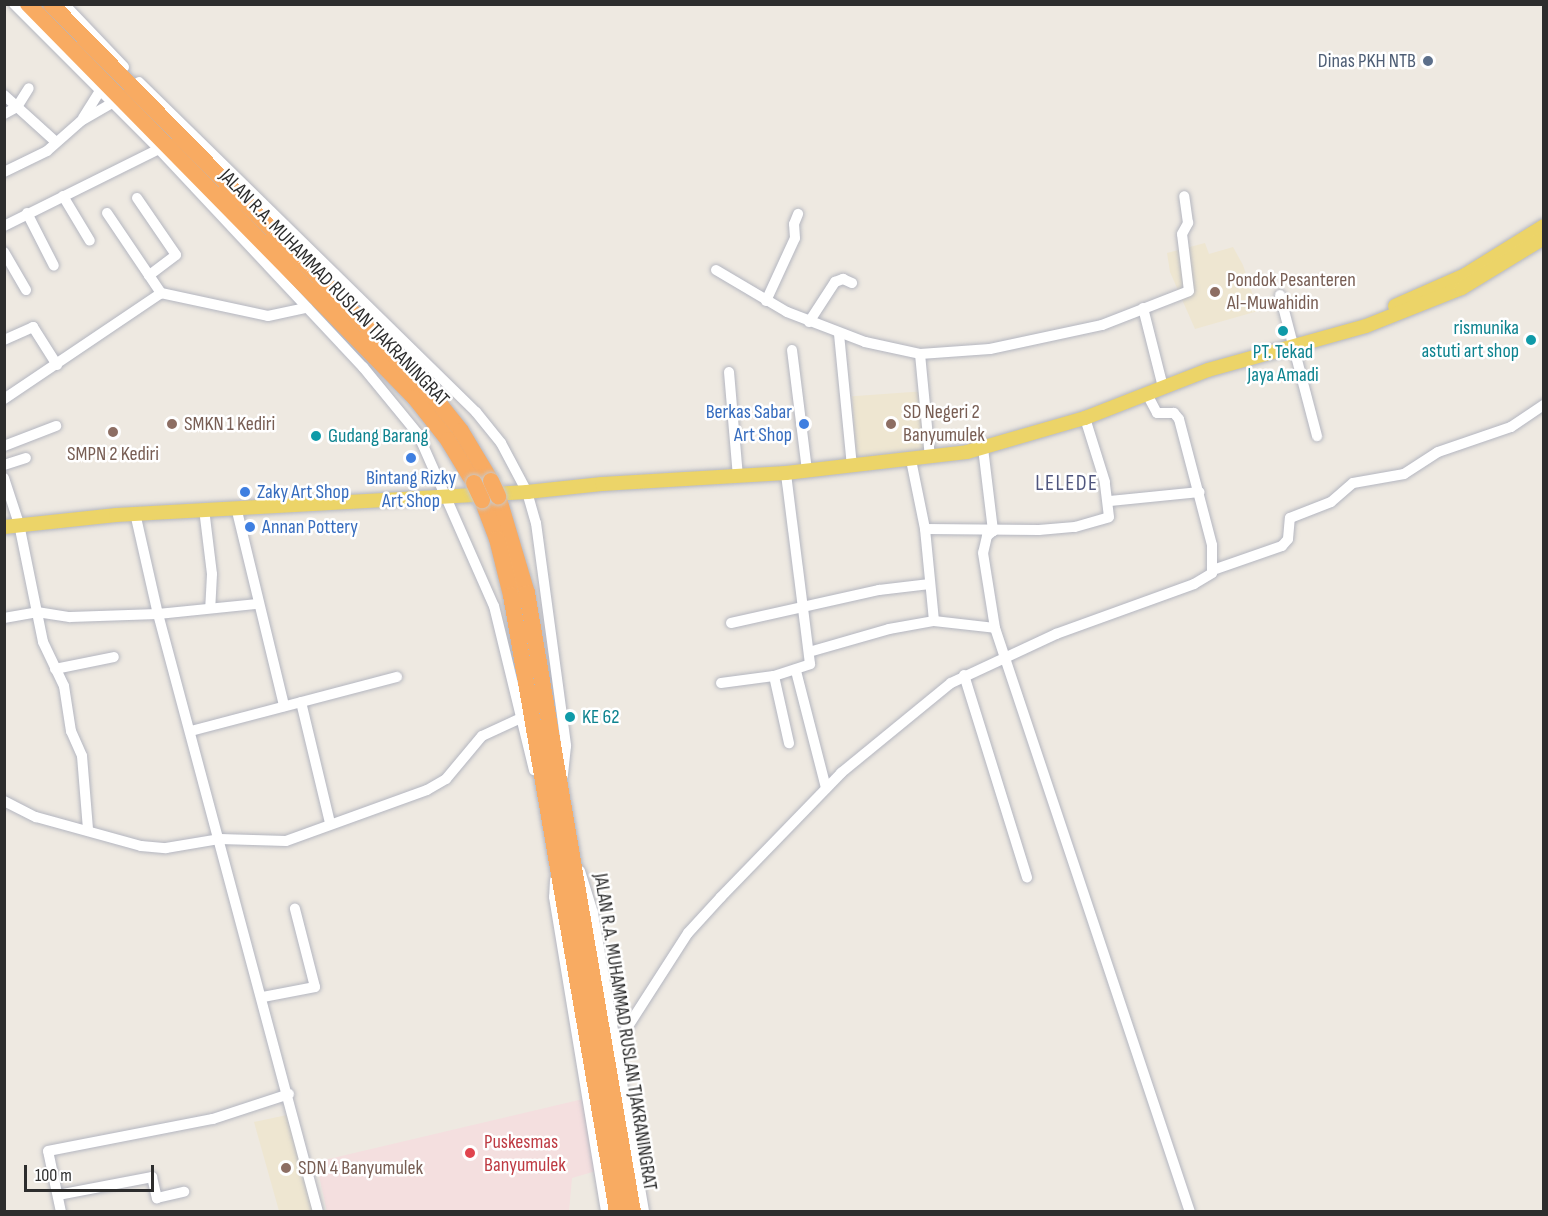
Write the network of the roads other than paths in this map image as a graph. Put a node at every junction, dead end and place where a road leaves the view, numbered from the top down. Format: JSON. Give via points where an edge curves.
{"nodes":[{"id":1,"x":14,"y":4,"type":"edge"},
{"id":2,"x":28,"y":4,"type":"edge"},
{"id":3,"x":51,"y":4,"type":"edge"},
{"id":4,"x":64,"y":4,"type":"edge"},
{"id":5,"x":123,"y":67,"type":"junction"},
{"id":6,"x":29,"y":88,"type":"dead end"},
{"id":7,"x":133,"y":89,"type":"junction"},
{"id":8,"x":4,"y":95,"type":"edge"},
{"id":9,"x":113,"y":101,"type":"junction"},
{"id":10,"x":17,"y":107,"type":"junction"},
{"id":11,"x":152,"y":108,"type":"junction"},
{"id":12,"x":4,"y":114,"type":"edge"},
{"id":13,"x":81,"y":121,"type":"junction"},
{"id":14,"x":142,"y":122,"type":"junction"},
{"id":15,"x":181,"y":124,"type":"junction"},
{"id":16,"x":56,"y":142,"type":"junction"},
{"id":17,"x":157,"y":147,"type":"junction"},
{"id":18,"x":4,"y":172,"type":"edge"},
{"id":19,"x":63,"y":196,"type":"junction"},
{"id":20,"x":1184,"y":196,"type":"dead end"},
{"id":21,"x":137,"y":198,"type":"dead end"},
{"id":22,"x":27,"y":213,"type":"junction"},
{"id":23,"x":107,"y":213,"type":"dead end"},
{"id":24,"x":798,"y":214,"type":"dead end"},
{"id":25,"x":4,"y":226,"type":"edge"},
{"id":26,"x":1544,"y":226,"type":"edge"},
{"id":27,"x":1544,"y":238,"type":"edge"},
{"id":28,"x":90,"y":241,"type":"dead end"},
{"id":29,"x":4,"y":252,"type":"edge"},
{"id":30,"x":54,"y":266,"type":"dead end"},
{"id":31,"x":716,"y":270,"type":"dead end"},
{"id":32,"x":148,"y":274,"type":"junction"},
{"id":33,"x":852,"y":283,"type":"dead end"},
{"id":34,"x":1459,"y":284,"type":"junction"},
{"id":35,"x":26,"y":290,"type":"dead end"},
{"id":36,"x":161,"y":293,"type":"junction"},
{"id":37,"x":1280,"y":295,"type":"dead end"},
{"id":38,"x":766,"y":301,"type":"junction"},
{"id":39,"x":307,"y":308,"type":"junction"},
{"id":40,"x":1143,"y":308,"type":"junction"},
{"id":41,"x":809,"y":322,"type":"junction"},
{"id":42,"x":839,"y":334,"type":"junction"},
{"id":43,"x":4,"y":339,"type":"edge"},
{"id":44,"x":1295,"y":349,"type":"junction"},
{"id":45,"x":792,"y":350,"type":"dead end"},
{"id":46,"x":920,"y":354,"type":"junction"},
{"id":47,"x":57,"y":365,"type":"junction"},
{"id":48,"x":729,"y":372,"type":"dead end"},
{"id":49,"x":1163,"y":387,"type":"junction"},
{"id":50,"x":1147,"y":394,"type":"junction"},
{"id":51,"x":4,"y":399,"type":"edge"},
{"id":52,"x":1544,"y":405,"type":"edge"},
{"id":53,"x":1085,"y":418,"type":"junction"},
{"id":54,"x":56,"y":426,"type":"dead end"},
{"id":55,"x":1317,"y":436,"type":"dead end"},
{"id":56,"x":4,"y":446,"type":"edge"},
{"id":57,"x":983,"y":448,"type":"junction"},
{"id":58,"x":930,"y":457,"type":"junction"},
{"id":59,"x":26,"y":458,"type":"dead end"},
{"id":60,"x":911,"y":460,"type":"junction"},
{"id":61,"x":4,"y":465,"type":"edge"},
{"id":62,"x":852,"y":466,"type":"junction"},
{"id":63,"x":807,"y":471,"type":"junction"},
{"id":64,"x":786,"y":473,"type":"junction"},
{"id":65,"x":738,"y":476,"type":"junction"},
{"id":66,"x":4,"y":478,"type":"edge"},
{"id":67,"x":486,"y":490,"type":"junction"},
{"id":68,"x":527,"y":492,"type":"junction"},
{"id":69,"x":1200,"y":492,"type":"junction"},
{"id":70,"x":448,"y":494,"type":"junction"},
{"id":71,"x":1110,"y":501,"type":"junction"},
{"id":72,"x":236,"y":507,"type":"junction"},
{"id":73,"x":204,"y":509,"type":"junction"},
{"id":74,"x":135,"y":513,"type":"junction"},
{"id":75,"x":19,"y":524,"type":"junction"},
{"id":76,"x":4,"y":526,"type":"edge"},
{"id":77,"x":925,"y":529,"type":"junction"},
{"id":78,"x":993,"y":531,"type":"junction"},
{"id":79,"x":1213,"y":570,"type":"junction"},
{"id":80,"x":930,"y":584,"type":"junction"},
{"id":81,"x":257,"y":604,"type":"junction"},
{"id":82,"x":210,"y":608,"type":"junction"},
{"id":83,"x":804,"y":609,"type":"junction"},
{"id":84,"x":37,"y":612,"type":"junction"},
{"id":85,"x":158,"y":615,"type":"junction"},
{"id":86,"x":4,"y":618,"type":"edge"},
{"id":87,"x":934,"y":621,"type":"junction"},
{"id":88,"x":731,"y":623,"type":"dead end"},
{"id":89,"x":995,"y":628,"type":"junction"},
{"id":90,"x":809,"y":652,"type":"junction"},
{"id":91,"x":114,"y":657,"type":"dead end"},
{"id":92,"x":1006,"y":658,"type":"junction"},
{"id":93,"x":55,"y":669,"type":"junction"},
{"id":94,"x":796,"y":671,"type":"junction"},
{"id":95,"x":964,"y":675,"type":"junction"},
{"id":96,"x":774,"y":676,"type":"junction"},
{"id":97,"x":397,"y":677,"type":"dead end"},
{"id":98,"x":721,"y":683,"type":"dead end"},
{"id":99,"x":301,"y":702,"type":"junction"},
{"id":100,"x":284,"y":706,"type":"junction"},
{"id":101,"x":521,"y":718,"type":"junction"},
{"id":102,"x":191,"y":731,"type":"junction"},
{"id":103,"x":789,"y":743,"type":"dead end"},
{"id":104,"x":561,"y":786,"type":"junction"},
{"id":105,"x":826,"y":788,"type":"junction"},
{"id":106,"x":545,"y":795,"type":"junction"},
{"id":107,"x":4,"y":801,"type":"edge"},
{"id":108,"x":330,"y":823,"type":"junction"},
{"id":109,"x":88,"y":829,"type":"junction"},
{"id":110,"x":220,"y":839,"type":"junction"},
{"id":111,"x":575,"y":860,"type":"junction"},
{"id":112,"x":557,"y":865,"type":"junction"},
{"id":113,"x":1027,"y":877,"type":"dead end"},
{"id":114,"x":296,"y":909,"type":"dead end"},
{"id":115,"x":263,"y":997,"type":"junction"},
{"id":116,"x":616,"y":1046,"type":"junction"},
{"id":117,"x":289,"y":1094,"type":"junction"},
{"id":118,"x":184,"y":1192,"type":"dead end"},
{"id":119,"x":58,"y":1195,"type":"junction"},
{"id":120,"x":61,"y":1212,"type":"edge"},
{"id":121,"x":318,"y":1212,"type":"edge"},
{"id":122,"x":606,"y":1212,"type":"edge"},
{"id":123,"x":617,"y":1212,"type":"edge"},
{"id":124,"x":633,"y":1212,"type":"edge"},
{"id":125,"x":644,"y":1212,"type":"edge"},
{"id":126,"x":1190,"y":1212,"type":"edge"}],
"edges":[{"from":1,"to":9,"type":"street","name":"JALAN R.A. MUHAMMAD RUSLAN TJAKRANINGRAT"},
{"from":2,"to":9,"type":"highway","name":"JALAN R.A. MUHAMMAD RUSLAN TJAKRANINGRAT"},
{"from":3,"to":7,"type":"highway","name":"JALAN R.A. MUHAMMAD RUSLAN TJAKRANINGRAT"},
{"from":4,"to":5,"type":"street","name":"JALAN R.A. MUHAMMAD RUSLAN TJAKRANINGRAT"},
{"from":5,"to":7,"type":"highway"},
{"from":5,"to":15,"type":"street","name":"JALAN R.A. MUHAMMAD RUSLAN TJAKRANINGRAT"},
{"from":6,"to":10,"type":"street"},
{"from":7,"to":11,"type":"highway","name":"JALAN R.A. MUHAMMAD RUSLAN TJAKRANINGRAT"},
{"from":8,"to":10,"type":"street"},
{"from":9,"to":13,"type":"street"},
{"from":9,"to":13,"type":"street"},
{"from":9,"to":14,"type":"highway","name":"JALAN R.A. MUHAMMAD RUSLAN TJAKRANINGRAT"},
{"from":9,"to":17,"type":"street","name":"JALAN R.A. MUHAMMAD RUSLAN TJAKRANINGRAT"},
{"from":10,"to":12,"type":"street"},
{"from":10,"to":16,"type":"street"},
{"from":11,"to":15,"type":"highway"},
{"from":11,"to":67,"type":"highway","name":"JALAN R.A. MUHAMMAD RUSLAN TJAKRANINGRAT","via":[[426,387],[461,431]]},
{"from":13,"to":16,"type":"street"},
{"from":14,"to":17,"type":"highway"},
{"from":14,"to":67,"type":"highway","name":"JALAN R.A. MUHAMMAD RUSLAN TJAKRANINGRAT","via":[[415,398]]},
{"from":15,"to":68,"type":"street","name":"JALAN R.A. MUHAMMAD RUSLAN TJAKRANINGRAT","via":[[476,412],[501,443]]},
{"from":16,"to":18,"type":"street"},
{"from":17,"to":19,"type":"street"},
{"from":17,"to":39,"type":"street","name":"JALAN R.A. MUHAMMAD RUSLAN TJAKRANINGRAT"},
{"from":19,"to":22,"type":"street"},
{"from":19,"to":28,"type":"street"},
{"from":20,"to":40,"type":"street","via":[[1188,224],[1182,234],[1190,289]]},
{"from":21,"to":32,"type":"street","via":[[176,255]]},
{"from":22,"to":25,"type":"street"},
{"from":22,"to":30,"type":"street"},
{"from":23,"to":32,"type":"street"},
{"from":24,"to":38,"type":"street","via":[[795,238]]},
{"from":26,"to":34,"type":"main road"},
{"from":27,"to":34,"type":"main road"},
{"from":29,"to":35,"type":"street"},
{"from":31,"to":38,"type":"street"},
{"from":32,"to":36,"type":"street"},
{"from":33,"to":41,"type":"street","via":[[837,280]]},
{"from":34,"to":44,"type":"main road","via":[[1395,306],[1366,326]]},
{"from":36,"to":39,"type":"street","via":[[268,316]]},
{"from":36,"to":47,"type":"street"},
{"from":37,"to":44,"type":"street"},
{"from":38,"to":41,"type":"street"},
{"from":39,"to":70,"type":"street","name":"JALAN R.A. MUHAMMAD RUSLAN TJAKRANINGRAT","via":[[410,422]]},
{"from":40,"to":46,"type":"street","via":[[1102,325],[1055,336],[990,349]]},
{"from":40,"to":49,"type":"street"},
{"from":41,"to":42,"type":"street"},
{"from":42,"to":46,"type":"street"},
{"from":42,"to":62,"type":"street"},
{"from":43,"to":47,"type":"street","via":[[33,327]]},
{"from":44,"to":49,"type":"main road","via":[[1208,370]]},
{"from":44,"to":55,"type":"street"},
{"from":45,"to":63,"type":"street"},
{"from":46,"to":58,"type":"street"},
{"from":47,"to":51,"type":"street"},
{"from":48,"to":65,"type":"street"},
{"from":49,"to":50,"type":"main road"},
{"from":50,"to":53,"type":"main road"},
{"from":50,"to":69,"type":"street","via":[[1157,413],[1174,413],[1179,419]]},
{"from":52,"to":79,"type":"street","via":[[1511,427],[1438,452],[1404,474],[1353,483],[1331,502],[1290,518],[1288,539],[1282,546]]},
{"from":53,"to":57,"type":"main road"},
{"from":53,"to":71,"type":"street"},
{"from":54,"to":56,"type":"street"},
{"from":57,"to":58,"type":"main road"},
{"from":57,"to":78,"type":"street"},
{"from":58,"to":60,"type":"main road"},
{"from":59,"to":61,"type":"street"},
{"from":60,"to":62,"type":"main road"},
{"from":60,"to":77,"type":"street"},
{"from":62,"to":63,"type":"main road"},
{"from":63,"to":64,"type":"main road"},
{"from":64,"to":65,"type":"main road"},
{"from":64,"to":83,"type":"street"},
{"from":65,"to":68,"type":"main road"},
{"from":66,"to":75,"type":"street"},
{"from":67,"to":104,"type":"highway","name":"JALAN R.A. MUHAMMAD RUSLAN TJAKRANINGRAT","via":[[525,584]]},
{"from":67,"to":106,"type":"highway","name":"JALAN R.A. MUHAMMAD RUSLAN TJAKRANINGRAT","via":[[506,572]]},
{"from":68,"to":70,"type":"main road"},
{"from":68,"to":104,"type":"street","name":"JALAN R.A. MUHAMMAD RUSLAN TJAKRANINGRAT","via":[[544,572],[561,698],[566,746]]},
{"from":69,"to":71,"type":"street"},
{"from":69,"to":79,"type":"street"},
{"from":70,"to":72,"type":"main road"},
{"from":70,"to":101,"type":"street","name":"JALAN R.A. MUHAMMAD RUSLAN TJAKRANINGRAT","via":[[494,606]]},
{"from":71,"to":78,"type":"street","via":[[1110,516],[1099,521]]},
{"from":72,"to":73,"type":"main road"},
{"from":72,"to":81,"type":"street"},
{"from":73,"to":74,"type":"main road"},
{"from":73,"to":82,"type":"street","via":[[212,574]]},
{"from":74,"to":75,"type":"main road"},
{"from":74,"to":85,"type":"street"},
{"from":75,"to":76,"type":"main road"},
{"from":75,"to":84,"type":"street"},
{"from":77,"to":78,"type":"street"},
{"from":77,"to":80,"type":"street"},
{"from":78,"to":89,"type":"street","via":[[987,536],[983,553]]},
{"from":79,"to":92,"type":"street","via":[[1194,584],[1056,634]]},
{"from":80,"to":83,"type":"street","via":[[879,590]]},
{"from":80,"to":87,"type":"street"},
{"from":81,"to":82,"type":"street"},
{"from":81,"to":100,"type":"street"},
{"from":82,"to":85,"type":"street"},
{"from":83,"to":88,"type":"street"},
{"from":83,"to":90,"type":"street"},
{"from":84,"to":85,"type":"street","via":[[70,617]]},
{"from":84,"to":86,"type":"street"},
{"from":84,"to":93,"type":"street","via":[[44,647]]},
{"from":85,"to":102,"type":"street"},
{"from":87,"to":89,"type":"street"},
{"from":87,"to":90,"type":"street","via":[[889,629]]},
{"from":89,"to":92,"type":"street"},
{"from":90,"to":94,"type":"street","via":[[810,664]]},
{"from":91,"to":93,"type":"street"},
{"from":92,"to":95,"type":"street"},
{"from":92,"to":126,"type":"street"},
{"from":93,"to":109,"type":"street","via":[[64,686],[71,731],[82,756]]},
{"from":94,"to":96,"type":"street"},
{"from":94,"to":105,"type":"street"},
{"from":95,"to":105,"type":"street"},
{"from":95,"to":113,"type":"street"},
{"from":96,"to":98,"type":"street"},
{"from":96,"to":103,"type":"street"},
{"from":97,"to":99,"type":"street"},
{"from":99,"to":100,"type":"street"},
{"from":99,"to":108,"type":"street"},
{"from":100,"to":102,"type":"street"},
{"from":101,"to":106,"type":"street","name":"JALAN R.A. MUHAMMAD RUSLAN TJAKRANINGRAT"},
{"from":101,"to":108,"type":"street","via":[[475,742],[446,779],[427,790]]},
{"from":102,"to":110,"type":"street"},
{"from":104,"to":111,"type":"highway","name":"JALAN R.A. MUHAMMAD RUSLAN TJAKRANINGRAT"},
{"from":105,"to":116,"type":"street","via":[[688,933]]},
{"from":106,"to":112,"type":"highway","name":"JALAN R.A. MUHAMMAD RUSLAN TJAKRANINGRAT"},
{"from":107,"to":109,"type":"street","via":[[36,817]]},
{"from":108,"to":110,"type":"street","via":[[286,841]]},
{"from":109,"to":110,"type":"street","via":[[148,847],[178,847]]},
{"from":110,"to":115,"type":"street"},
{"from":111,"to":116,"type":"street","name":"JALAN R.A. MUHAMMAD RUSLAN TJAKRANINGRAT","via":[[593,913]]},
{"from":111,"to":124,"type":"highway","name":"JALAN R.A. MUHAMMAD RUSLAN TJAKRANINGRAT"},
{"from":112,"to":122,"type":"street","name":"JALAN R.A. MUHAMMAD RUSLAN TJAKRANINGRAT","via":[[554,897]]},
{"from":112,"to":123,"type":"highway","name":"JALAN R.A. MUHAMMAD RUSLAN TJAKRANINGRAT"},
{"from":114,"to":115,"type":"street","via":[[315,987]]},
{"from":115,"to":117,"type":"street"},
{"from":116,"to":125,"type":"street","name":"JALAN R.A. MUHAMMAD RUSLAN TJAKRANINGRAT"},
{"from":117,"to":119,"type":"street","via":[[213,1119],[48,1151]]},
{"from":117,"to":121,"type":"street"},
{"from":118,"to":119,"type":"street","via":[[156,1198],[152,1177]]},
{"from":119,"to":120,"type":"street"}]}
